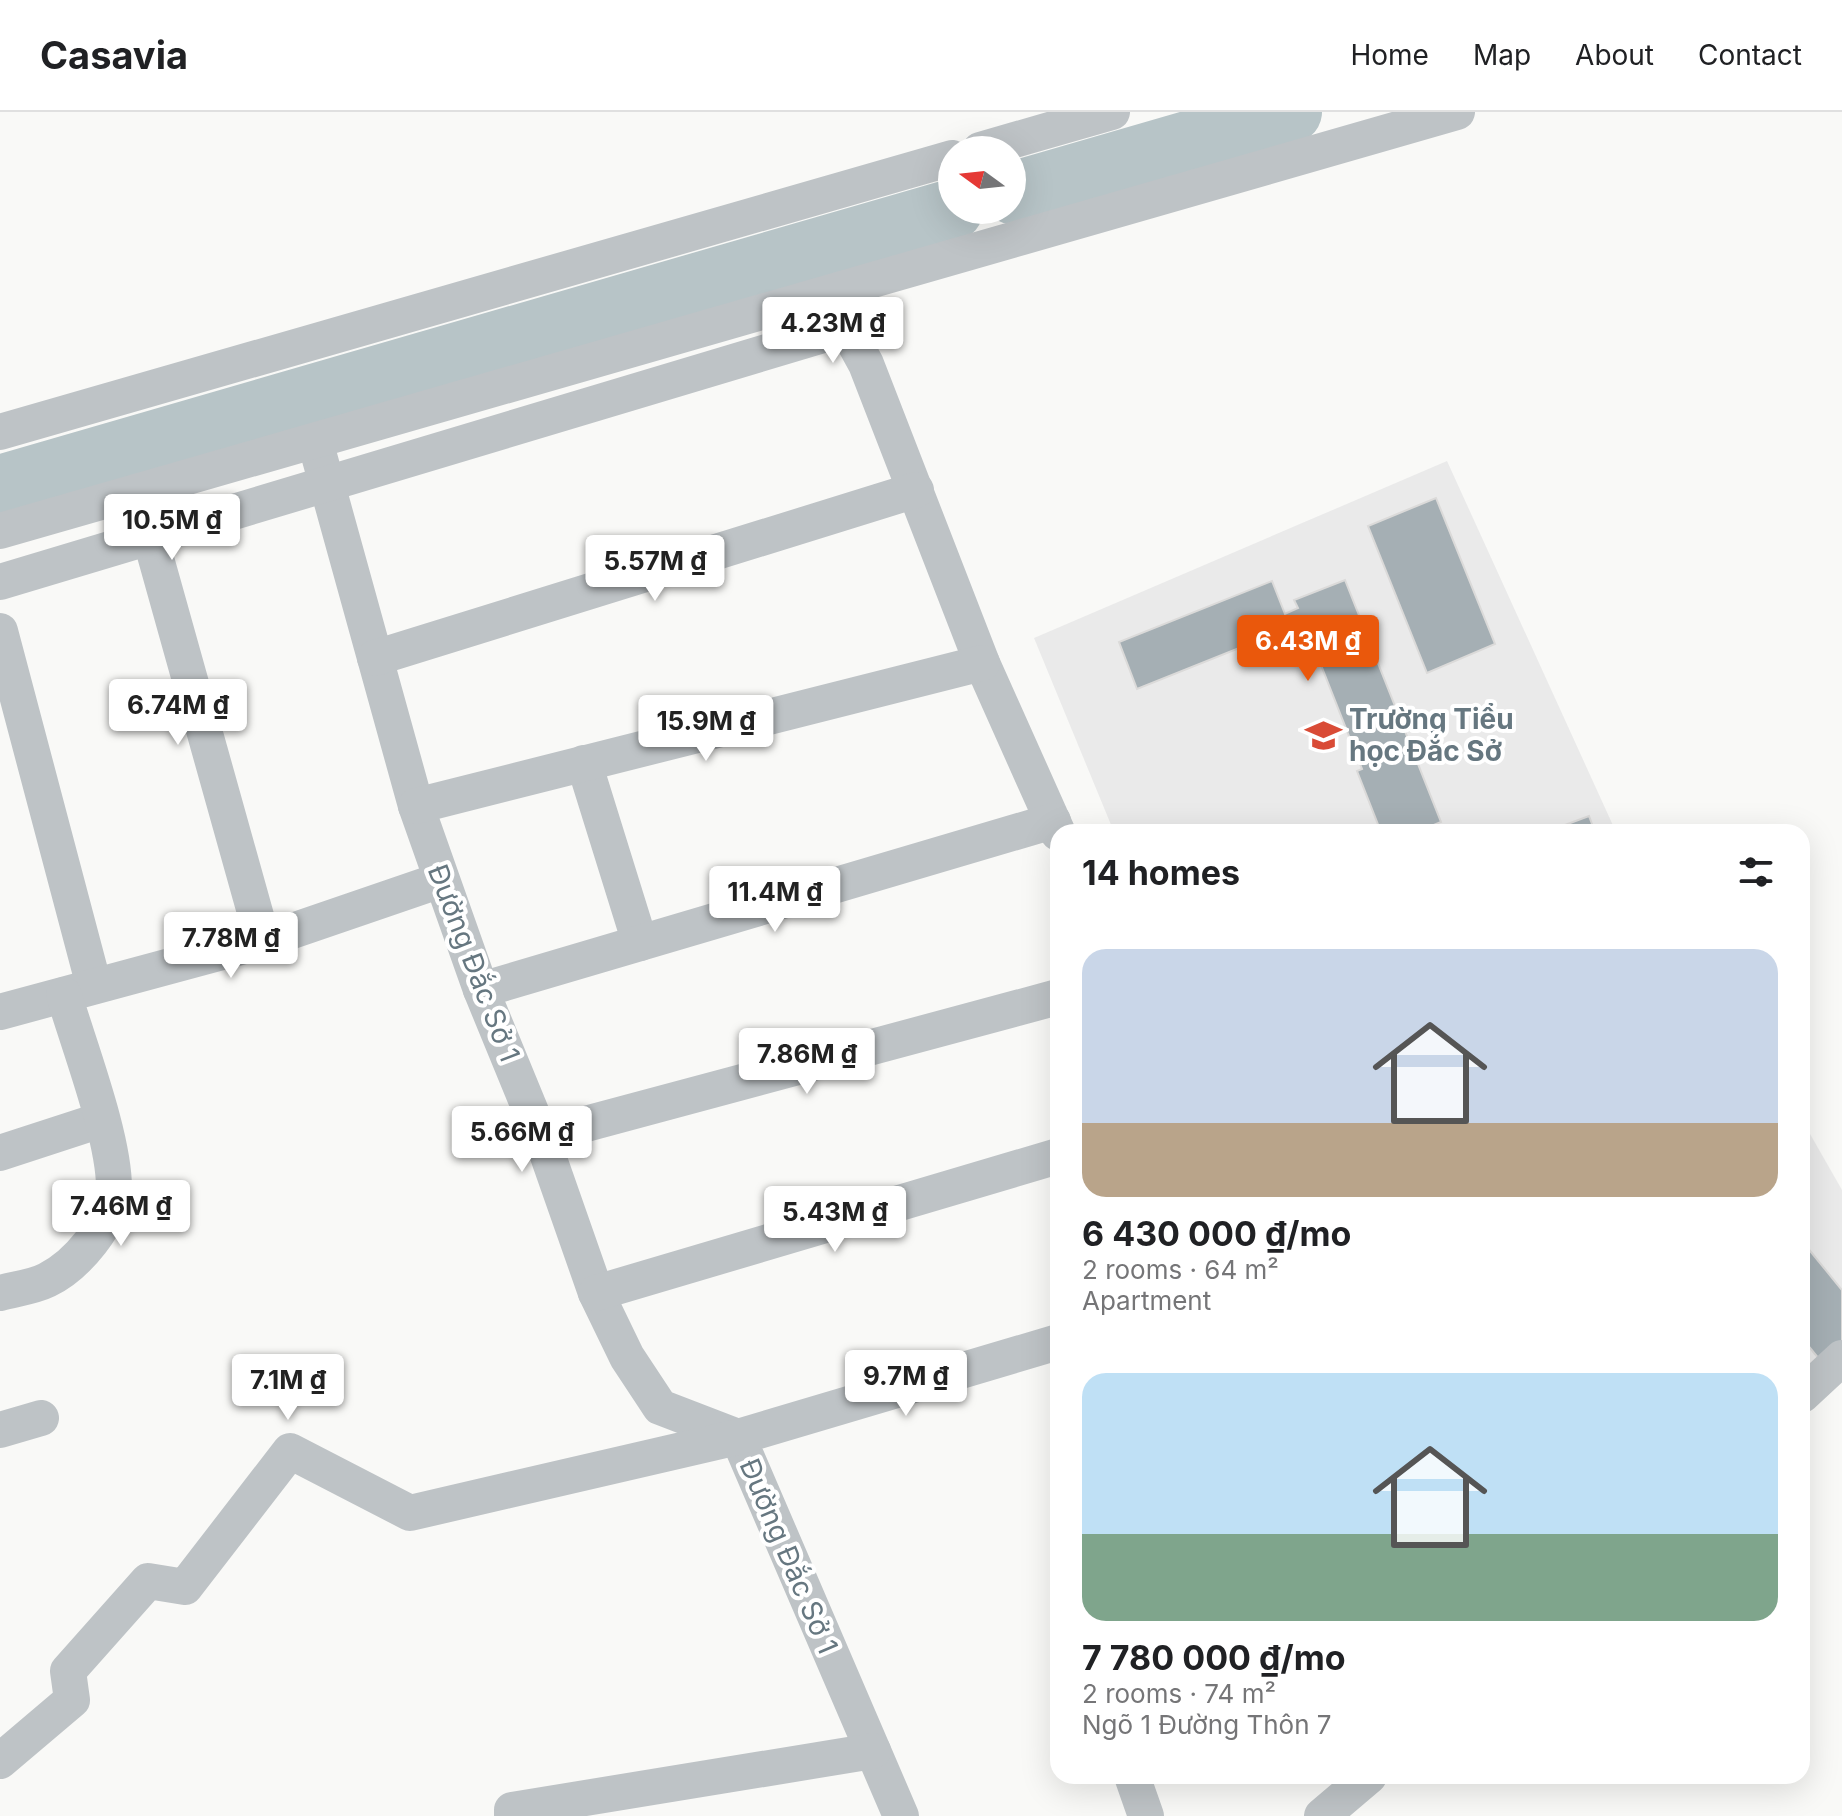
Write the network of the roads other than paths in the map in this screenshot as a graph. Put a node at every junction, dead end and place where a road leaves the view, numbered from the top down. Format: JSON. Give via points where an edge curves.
{"nodes":[{"id":1,"x":1112,"y":112,"type":"edge"},
{"id":2,"x":1457,"y":112,"type":"edge"},
{"id":3,"x":1026,"y":137,"type":"edge"},
{"id":4,"x":938,"y":162,"type":"edge"},
{"id":5,"x":0,"y":432,"type":"edge"},
{"id":6,"x":315,"y":441,"type":"junction"},
{"id":7,"x":327,"y":483,"type":"junction"},
{"id":8,"x":916,"y":490,"type":"junction"},
{"id":9,"x":0,"y":531,"type":"edge"},
{"id":10,"x":150,"y":537,"type":"junction"},
{"id":11,"x":0,"y":582,"type":"edge"},
{"id":12,"x":0,"y":631,"type":"edge"},
{"id":13,"x":375,"y":658,"type":"junction"},
{"id":14,"x":982,"y":663,"type":"junction"},
{"id":15,"x":16,"y":760,"type":"edge"},
{"id":16,"x":584,"y":763,"type":"junction"},
{"id":17,"x":416,"y":806,"type":"junction"},
{"id":18,"x":1054,"y":824,"type":"edge"},
{"id":19,"x":1050,"y":828,"type":"edge"},
{"id":20,"x":441,"y":880,"type":"junction"},
{"id":21,"x":263,"y":941,"type":"junction"},
{"id":22,"x":640,"y":943,"type":"junction"},
{"id":23,"x":79,"y":990,"type":"junction"},
{"id":24,"x":481,"y":990,"type":"junction"},
{"id":25,"x":1050,"y":999,"type":"edge"},
{"id":26,"x":0,"y":1012,"type":"edge"},
{"id":27,"x":101,"y":1120,"type":"junction"},
{"id":28,"x":541,"y":1136,"type":"junction"},
{"id":29,"x":0,"y":1153,"type":"edge"},
{"id":30,"x":1050,"y":1158,"type":"edge"},
{"id":31,"x":0,"y":1293,"type":"edge"},
{"id":32,"x":596,"y":1293,"type":"junction"},
{"id":33,"x":1050,"y":1344,"type":"edge"},
{"id":34,"x":1842,"y":1358,"type":"edge"},
{"id":35,"x":1810,"y":1388,"type":"edge"},
{"id":36,"x":41,"y":1418,"type":"dead end"},
{"id":37,"x":0,"y":1430,"type":"edge"},
{"id":38,"x":738,"y":1437,"type":"junction"},
{"id":39,"x":873,"y":1751,"type":"junction"},
{"id":40,"x":0,"y":1761,"type":"edge"},
{"id":41,"x":1135,"y":1784,"type":"edge"},
{"id":42,"x":1360,"y":1784,"type":"edge"},
{"id":43,"x":512,"y":1816,"type":"edge"},
{"id":44,"x":901,"y":1816,"type":"edge"},
{"id":45,"x":1146,"y":1816,"type":"edge"},
{"id":46,"x":1322,"y":1816,"type":"edge"}],
"edges":[{"from":1,"to":3,"type":"street"},
{"from":2,"to":6,"type":"street"},
{"from":4,"to":5,"type":"street"},
{"from":6,"to":7,"type":"street","name":"Đường Đắc Sở 1"},
{"from":6,"to":9,"type":"street"},
{"from":7,"to":8,"type":"street","via":[[833,332],[849,333],[866,364]]},
{"from":7,"to":10,"type":"street"},
{"from":7,"to":13,"type":"street","name":"Đường Đắc Sở 1"},
{"from":8,"to":13,"type":"street"},
{"from":8,"to":14,"type":"street"},
{"from":10,"to":11,"type":"street"},
{"from":10,"to":21,"type":"street"},
{"from":12,"to":15,"type":"street"},
{"from":13,"to":17,"type":"street","name":"Đường Đắc Sở 1"},
{"from":14,"to":16,"type":"street"},
{"from":14,"to":18,"type":"street"},
{"from":15,"to":23,"type":"street"},
{"from":16,"to":17,"type":"street"},
{"from":16,"to":22,"type":"street"},
{"from":17,"to":20,"type":"street","name":"Đường Đắc Sở 1"},
{"from":19,"to":22,"type":"street"},
{"from":20,"to":21,"type":"street"},
{"from":20,"to":24,"type":"street","name":"Đường Đắc Sở 1"},
{"from":21,"to":23,"type":"street"},
{"from":22,"to":24,"type":"street"},
{"from":23,"to":26,"type":"street"},
{"from":23,"to":27,"type":"street"},
{"from":24,"to":28,"type":"street","name":"Đường Đắc Sở 1"},
{"from":25,"to":28,"type":"street"},
{"from":27,"to":29,"type":"street"},
{"from":27,"to":31,"type":"street","via":[[114,1191],[109,1212],[72,1264],[46,1281]]},
{"from":28,"to":32,"type":"street","name":"Đường Đắc Sở 1"},
{"from":30,"to":32,"type":"street"},
{"from":32,"to":38,"type":"street","name":"Đường Đắc Sở 1","via":[[627,1357],[660,1407]]},
{"from":33,"to":38,"type":"street"},
{"from":34,"to":35,"type":"street"},
{"from":36,"to":37,"type":"street"},
{"from":38,"to":39,"type":"street","name":"Đường Đắc Sở 1"},
{"from":38,"to":40,"type":"street","via":[[410,1513],[290,1451],[185,1587],[148,1581],[68,1671],[72,1700]]},
{"from":39,"to":43,"type":"street","via":[[512,1810]]},
{"from":39,"to":44,"type":"street","name":"Đường Đắc Sở 1"},
{"from":41,"to":45,"type":"street"},
{"from":42,"to":46,"type":"street"}]}
